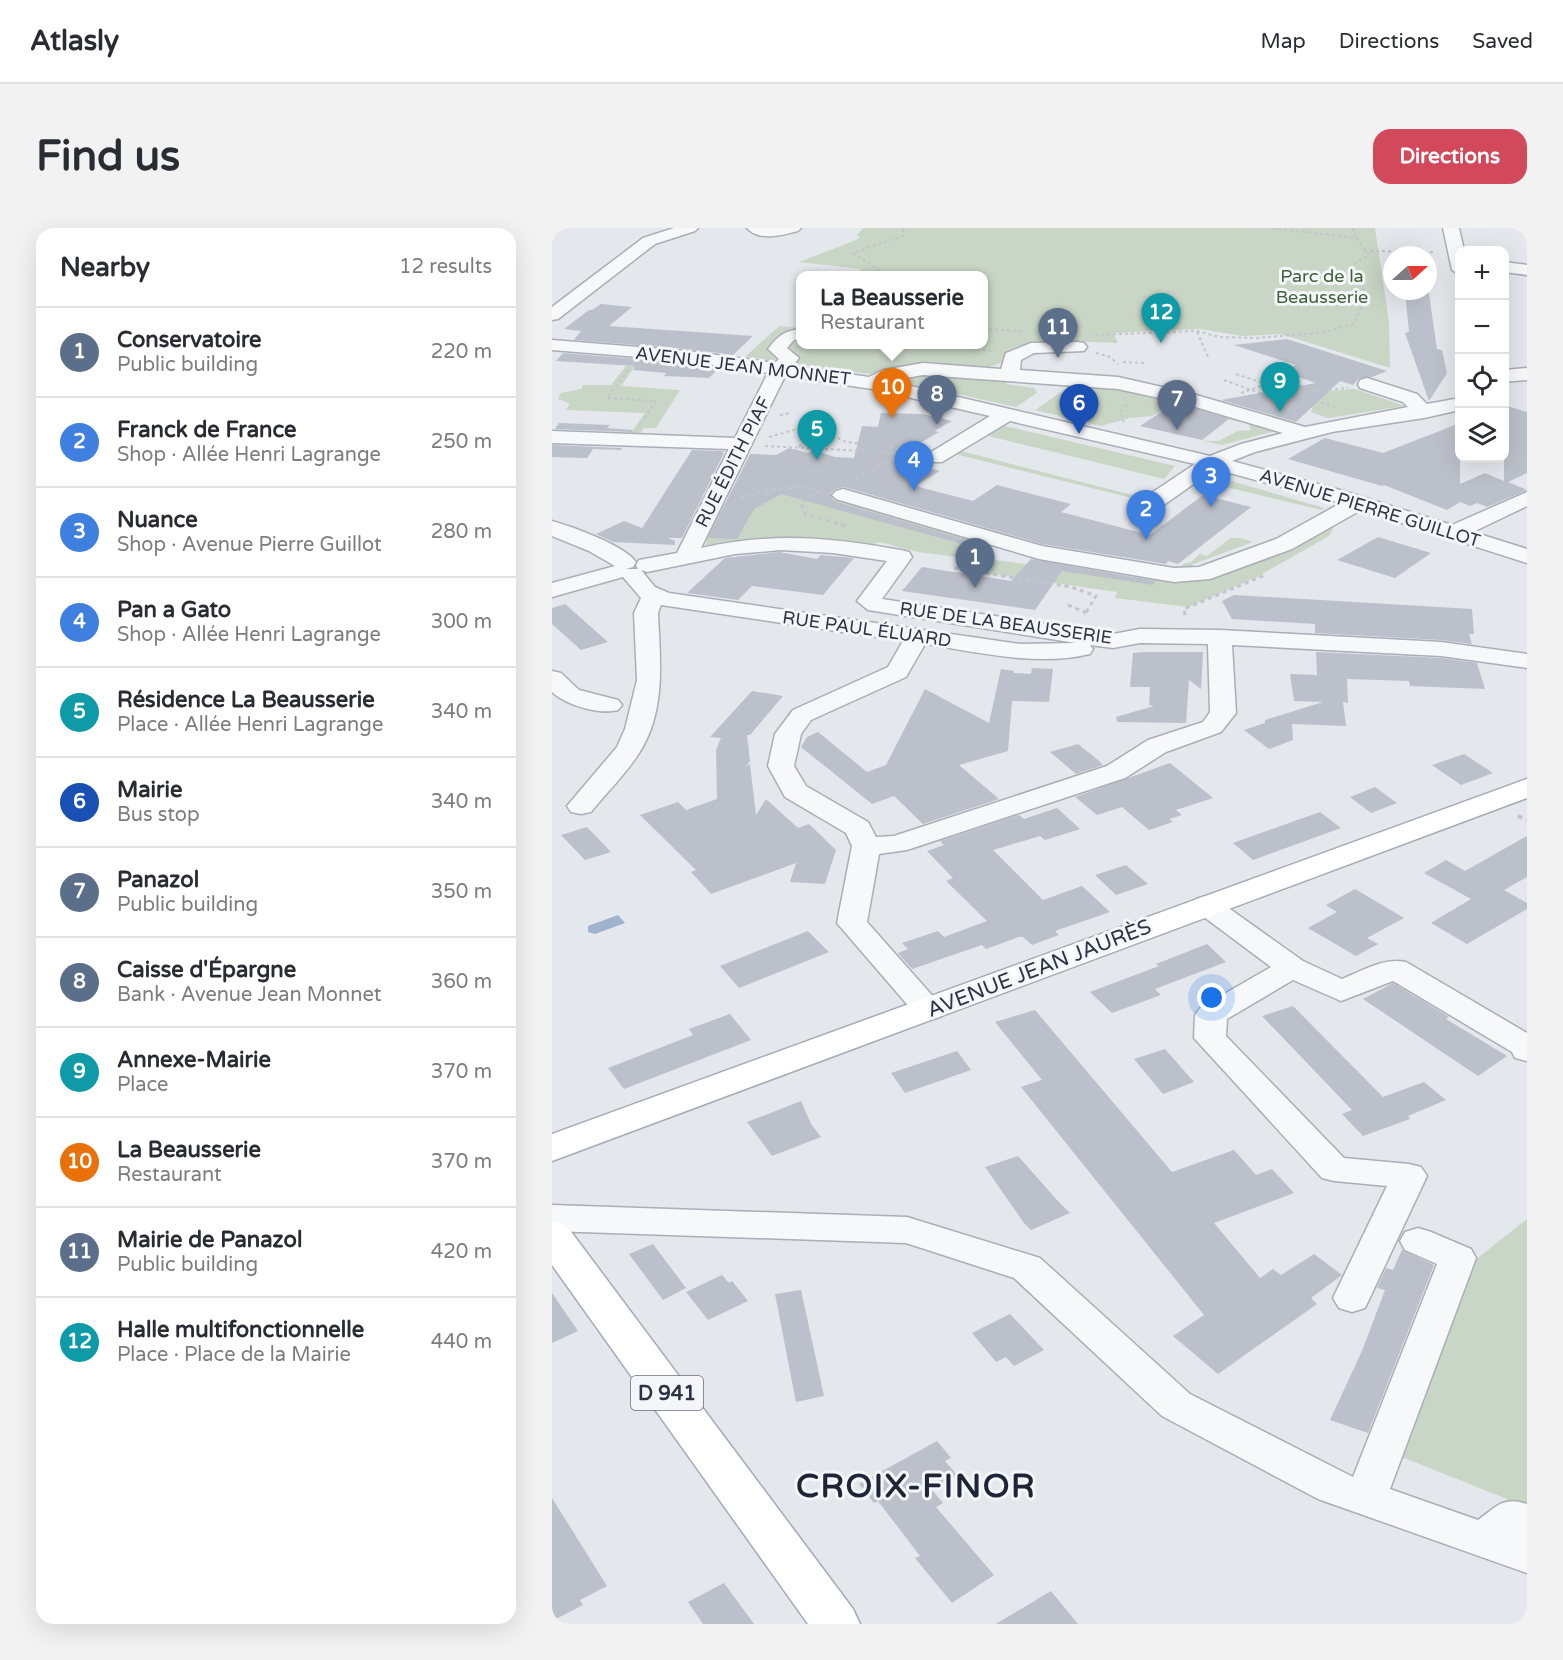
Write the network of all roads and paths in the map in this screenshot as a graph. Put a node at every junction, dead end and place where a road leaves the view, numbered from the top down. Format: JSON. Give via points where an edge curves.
{"nodes":[{"id":1,"x":690,"y":228,"type":"edge"},
{"id":2,"x":755,"y":228,"type":"edge"},
{"id":3,"x":793,"y":228,"type":"edge"},
{"id":4,"x":904,"y":228,"type":"edge"},
{"id":5,"x":1270,"y":228,"type":"edge"},
{"id":6,"x":1353,"y":228,"type":"edge"},
{"id":7,"x":1451,"y":228,"type":"edge"},
{"id":8,"x":1356,"y":238,"type":"junction"},
{"id":9,"x":1455,"y":247,"type":"edge"},
{"id":10,"x":1364,"y":251,"type":"junction"},
{"id":11,"x":1455,"y":261,"type":"edge"},
{"id":12,"x":1509,"y":268,"type":"edge"},
{"id":13,"x":1527,"y":270,"type":"edge"},
{"id":14,"x":878,"y":271,"type":"edge"},
{"id":15,"x":552,"y":315,"type":"edge"},
{"id":16,"x":988,"y":329,"type":"edge"},
{"id":17,"x":1029,"y":331,"type":"dead end"},
{"id":18,"x":1197,"y":331,"type":"junction"},
{"id":19,"x":796,"y":335,"type":"edge"},
{"id":20,"x":1082,"y":341,"type":"joint"},
{"id":21,"x":552,"y":345,"type":"edge"},
{"id":22,"x":966,"y":349,"type":"edge"},
{"id":23,"x":642,"y":352,"type":"junction"},
{"id":24,"x":1021,"y":353,"type":"junction"},
{"id":25,"x":1209,"y":359,"type":"dead end"},
{"id":26,"x":781,"y":368,"type":"junction"},
{"id":27,"x":1010,"y":374,"type":"junction"},
{"id":28,"x":1236,"y":374,"type":"dead end"},
{"id":29,"x":1527,"y":374,"type":"edge"},
{"id":30,"x":1509,"y":376,"type":"edge"},
{"id":31,"x":1071,"y":379,"type":"junction"},
{"id":32,"x":1224,"y":380,"type":"dead end"},
{"id":33,"x":872,"y":383,"type":"junction"},
{"id":34,"x":1268,"y":384,"type":"junction"},
{"id":35,"x":1370,"y":385,"type":"joint"},
{"id":36,"x":1252,"y":390,"type":"junction"},
{"id":37,"x":1315,"y":391,"type":"junction"},
{"id":38,"x":1292,"y":393,"type":"junction"},
{"id":39,"x":1236,"y":394,"type":"dead end"},
{"id":40,"x":1455,"y":405,"type":"edge"},
{"id":41,"x":1424,"y":412,"type":"junction"},
{"id":42,"x":1011,"y":416,"type":"junction"},
{"id":43,"x":1359,"y":422,"type":"junction"},
{"id":44,"x":814,"y":424,"type":"dead end"},
{"id":45,"x":792,"y":430,"type":"dead end"},
{"id":46,"x":1305,"y":433,"type":"junction"},
{"id":47,"x":552,"y":437,"type":"edge"},
{"id":48,"x":629,"y":440,"type":"junction"},
{"id":49,"x":743,"y":444,"type":"junction"},
{"id":50,"x":798,"y":448,"type":"junction"},
{"id":51,"x":935,"y":458,"type":"dead end"},
{"id":52,"x":1212,"y":462,"type":"junction"},
{"id":53,"x":822,"y":489,"type":"dead end"},
{"id":54,"x":843,"y":495,"type":"dead end"},
{"id":55,"x":1527,"y":498,"type":"edge"},
{"id":56,"x":1359,"y":502,"type":"junction"},
{"id":57,"x":709,"y":509,"type":"junction"},
{"id":58,"x":1140,"y":511,"type":"dead end"},
{"id":59,"x":552,"y":528,"type":"edge"},
{"id":60,"x":1455,"y":532,"type":"junction"},
{"id":61,"x":1527,"y":556,"type":"edge"},
{"id":62,"x":688,"y":557,"type":"junction"},
{"id":63,"x":630,"y":568,"type":"junction"},
{"id":64,"x":954,"y":568,"type":"dead end"},
{"id":65,"x":552,"y":590,"type":"edge"},
{"id":66,"x":1096,"y":596,"type":"dead end"},
{"id":67,"x":653,"y":597,"type":"junction"},
{"id":68,"x":918,"y":636,"type":"junction"},
{"id":69,"x":1220,"y":636,"type":"junction"},
{"id":70,"x":1113,"y":641,"type":"junction"},
{"id":71,"x":1527,"y":661,"type":"edge"},
{"id":72,"x":552,"y":678,"type":"edge"},
{"id":73,"x":609,"y":705,"type":"dead end"},
{"id":74,"x":1527,"y":788,"type":"edge"},
{"id":75,"x":581,"y":806,"type":"dead end"},
{"id":76,"x":866,"y":846,"type":"junction"},
{"id":77,"x":1206,"y":905,"type":"junction"},
{"id":78,"x":1292,"y":968,"type":"junction"},
{"id":79,"x":929,"y":1010,"type":"junction"},
{"id":80,"x":1527,"y":1052,"type":"edge"},
{"id":81,"x":552,"y":1148,"type":"edge"},
{"id":82,"x":552,"y":1218,"type":"edge"},
{"id":83,"x":552,"y":1235,"type":"edge"},
{"id":84,"x":1418,"y":1241,"type":"dead end"},
{"id":85,"x":1352,"y":1298,"type":"dead end"},
{"id":86,"x":1365,"y":1499,"type":"junction"},
{"id":87,"x":1527,"y":1522,"type":"edge"},
{"id":88,"x":1484,"y":1540,"type":"junction"},
{"id":89,"x":1527,"y":1555,"type":"edge"},
{"id":90,"x":836,"y":1624,"type":"edge"}],
"edges":[{"from":1,"to":15,"type":"street","via":[[649,241]]},
{"from":2,"to":3,"type":"street","via":[[778,232]]},
{"from":4,"to":14,"type":"path","via":[[903,236],[854,253]]},
{"from":5,"to":8,"type":"path"},
{"from":6,"to":8,"type":"path"},
{"from":7,"to":9,"type":"street"},
{"from":8,"to":10,"type":"path"},
{"from":10,"to":11,"type":"path"},
{"from":10,"to":18,"type":"path","via":[[1369,255],[1349,267],[1349,276],[1369,294],[1353,324],[1326,332],[1256,338],[1219,337]]},
{"from":12,"to":13,"type":"street"},
{"from":16,"to":17,"type":"path"},
{"from":18,"to":20,"type":"path"},
{"from":18,"to":25,"type":"path"},
{"from":19,"to":26,"type":"street","via":[[788,336],[777,349],[790,358]]},
{"from":20,"to":24,"type":"street"},
{"from":21,"to":23,"type":"street","name":"AVENUE JEAN MONNET"},
{"from":22,"to":24,"type":"path"},
{"from":23,"to":26,"type":"street","name":"AVENUE JEAN MONNET"},
{"from":23,"to":48,"type":"path","via":[[607,398],[656,401]]},
{"from":24,"to":27,"type":"street","via":[[1012,357]]},
{"from":26,"to":33,"type":"street","name":"AVENUE JEAN MONNET"},
{"from":26,"to":49,"type":"street","name":"RUE ÉDITH PIAF"},
{"from":27,"to":31,"type":"street"},
{"from":27,"to":33,"type":"street","via":[[909,370]]},
{"from":28,"to":34,"type":"path"},
{"from":29,"to":30,"type":"street"},
{"from":31,"to":42,"type":"street"},
{"from":31,"to":46,"type":"street","via":[[1118,383],[1186,398]]},
{"from":32,"to":36,"type":"path"},
{"from":33,"to":42,"type":"street","name":"AVENUE JEAN MONNET"},
{"from":34,"to":36,"type":"path"},
{"from":34,"to":37,"type":"path","via":[[1281,379]]},
{"from":34,"to":38,"type":"path"},
{"from":35,"to":37,"type":"path"},
{"from":35,"to":41,"type":"street","via":[[1410,398]]},
{"from":36,"to":38,"type":"path","via":[[1265,395]]},
{"from":36,"to":39,"type":"path"},
{"from":37,"to":38,"type":"path"},
{"from":38,"to":43,"type":"path","via":[[1333,406]]},
{"from":40,"to":41,"type":"street"},
{"from":41,"to":43,"type":"street"},
{"from":42,"to":51,"type":"street"},
{"from":42,"to":52,"type":"street","name":"AVENUE JEAN MONNET"},
{"from":43,"to":46,"type":"street"},
{"from":44,"to":45,"type":"path"},
{"from":46,"to":52,"type":"street"},
{"from":47,"to":48,"type":"street"},
{"from":48,"to":49,"type":"street"},
{"from":49,"to":50,"type":"path"},
{"from":49,"to":57,"type":"street","name":"RUE ÉDITH PIAF"},
{"from":50,"to":50,"type":"path","via":[[804,441],[836,437],[846,442],[894,447],[905,453]]},
{"from":52,"to":56,"type":"street","name":"AVENUE PIERRE GUILLOT"},
{"from":52,"to":58,"type":"street"},
{"from":53,"to":57,"type":"path","via":[[782,485]]},
{"from":54,"to":56,"type":"street","via":[[1038,552],[1174,575],[1202,574],[1284,544]]},
{"from":55,"to":60,"type":"street"},
{"from":56,"to":60,"type":"street","name":"AVENUE PIERRE GUILLOT"},
{"from":57,"to":62,"type":"street","name":"RUE ÉDITH PIAF"},
{"from":59,"to":63,"type":"street","via":[[597,546]]},
{"from":60,"to":61,"type":"street","name":"AVENUE PIERRE GUILLOT"},
{"from":62,"to":63,"type":"street","name":"RUE DE LA BEAUSSERIE"},
{"from":62,"to":70,"type":"street","name":"RUE DE LA BEAUSSERIE","via":[[786,542],[901,557],[869,601]]},
{"from":63,"to":65,"type":"street","name":"RUE DE LA BEAUSSERIE"},
{"from":63,"to":67,"type":"street","via":[[643,590]]},
{"from":64,"to":66,"type":"path","via":[[1071,587]]},
{"from":67,"to":68,"type":"street","name":"RUE PAUL ÉLUARD"},
{"from":67,"to":75,"type":"street","via":[[646,613],[649,680],[638,729],[629,749]]},
{"from":68,"to":70,"type":"street","name":"RUE PAUL ÉLUARD","via":[[1020,651],[1071,651]]},
{"from":68,"to":76,"type":"street","via":[[897,672],[802,715],[788,734],[781,766],[795,791],[858,828]]},
{"from":69,"to":70,"type":"street","name":"RUE DE LA BEAUSSERIE","via":[[1140,636]]},
{"from":69,"to":71,"type":"street","name":"RUE DE LA BEAUSSERIE","via":[[1441,649]]},
{"from":69,"to":76,"type":"street","via":[[1223,713],[1212,727],[1156,746],[1116,772],[897,844]]},
{"from":72,"to":73,"type":"street","via":[[570,695]]},
{"from":74,"to":77,"type":"main road","name":"AVENUE JEAN JAURÈS"},
{"from":76,"to":79,"type":"street","via":[[852,923]]},
{"from":77,"to":78,"type":"street"},
{"from":77,"to":79,"type":"main road","name":"AVENUE JEAN JAURÈS"},
{"from":78,"to":80,"type":"street","via":[[1341,991],[1395,969],[1522,1045]]},
{"from":78,"to":85,"type":"street","via":[[1211,1015],[1210,1038],[1334,1169],[1409,1176]]},
{"from":79,"to":81,"type":"main road","name":"AVENUE JEAN JAURÈS"},
{"from":82,"to":86,"type":"street","via":[[907,1230],[1028,1268],[1176,1405],[1333,1487]]},
{"from":83,"to":90,"type":"main road","number":"D 941"},
{"from":84,"to":86,"type":"street","via":[[1458,1258]]},
{"from":86,"to":88,"type":"street"},
{"from":87,"to":88,"type":"street","via":[[1513,1517]]},
{"from":88,"to":89,"type":"street"}]}
